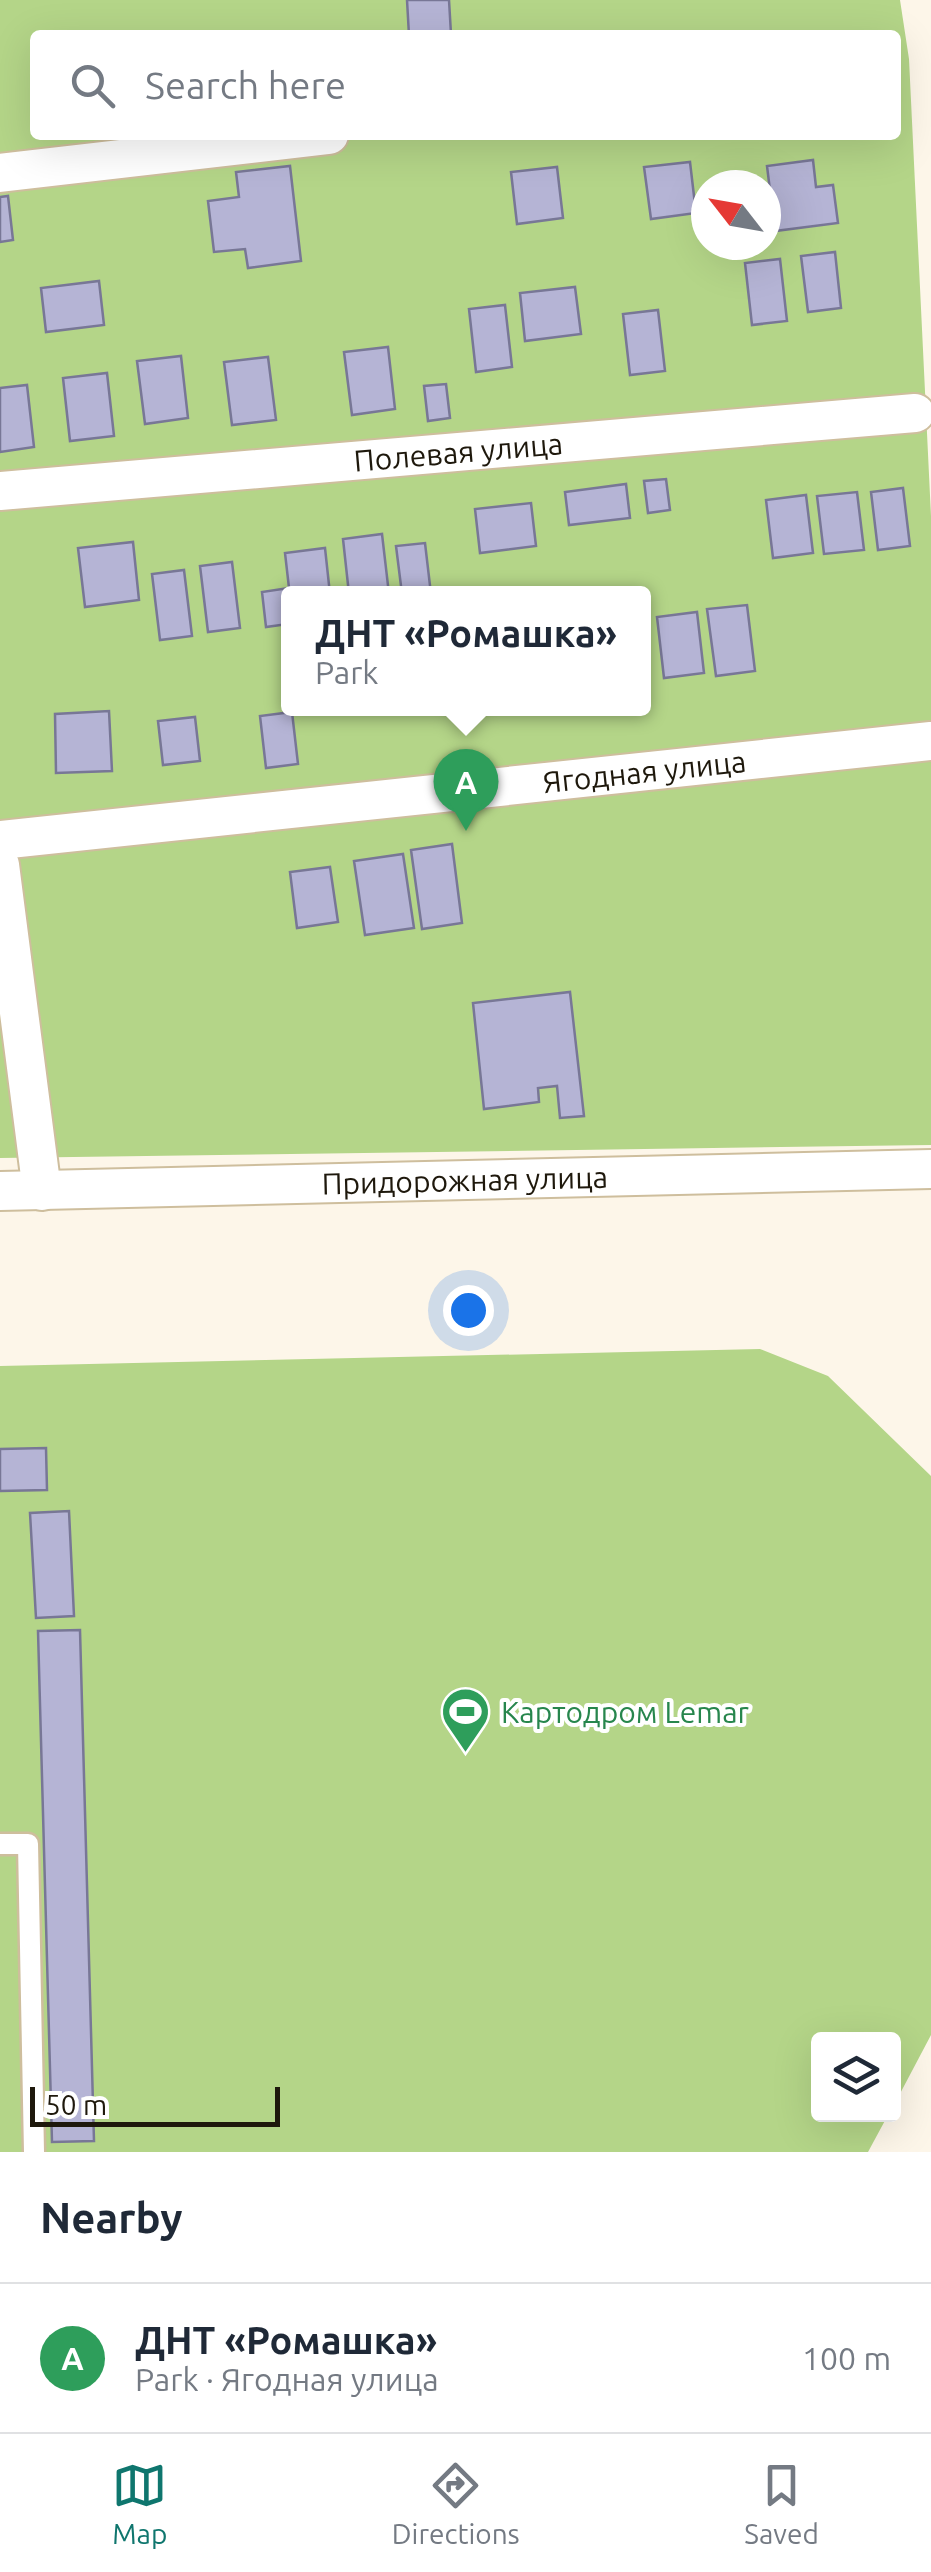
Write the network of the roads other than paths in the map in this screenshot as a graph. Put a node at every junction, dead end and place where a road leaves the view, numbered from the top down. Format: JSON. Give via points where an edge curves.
{"nodes":[{"id":1,"x":286,"y":140,"type":"edge"},
{"id":2,"x":0,"y":173,"type":"edge"},
{"id":3,"x":915,"y":413,"type":"dead end"},
{"id":4,"x":0,"y":491,"type":"edge"},
{"id":5,"x":931,"y":741,"type":"edge"},
{"id":6,"x":0,"y":840,"type":"edge"},
{"id":7,"x":0,"y":865,"type":"edge"},
{"id":8,"x":931,"y":1170,"type":"edge"},
{"id":9,"x":0,"y":1191,"type":"edge"},
{"id":10,"x":42,"y":1191,"type":"junction"},
{"id":11,"x":0,"y":1844,"type":"edge"},
{"id":12,"x":34,"y":2152,"type":"edge"}],
"edges":[{"from":1,"to":2,"type":"street"},
{"from":3,"to":4,"type":"street","name":"Полевая улица"},
{"from":5,"to":6,"type":"street","name":"Ягодная улица"},
{"from":7,"to":10,"type":"street"},
{"from":8,"to":10,"type":"street","name":"Придорожная улица"},
{"from":9,"to":10,"type":"street","name":"Придорожная улица"},
{"from":11,"to":12,"type":"lane","via":[[28,1844]]}]}
